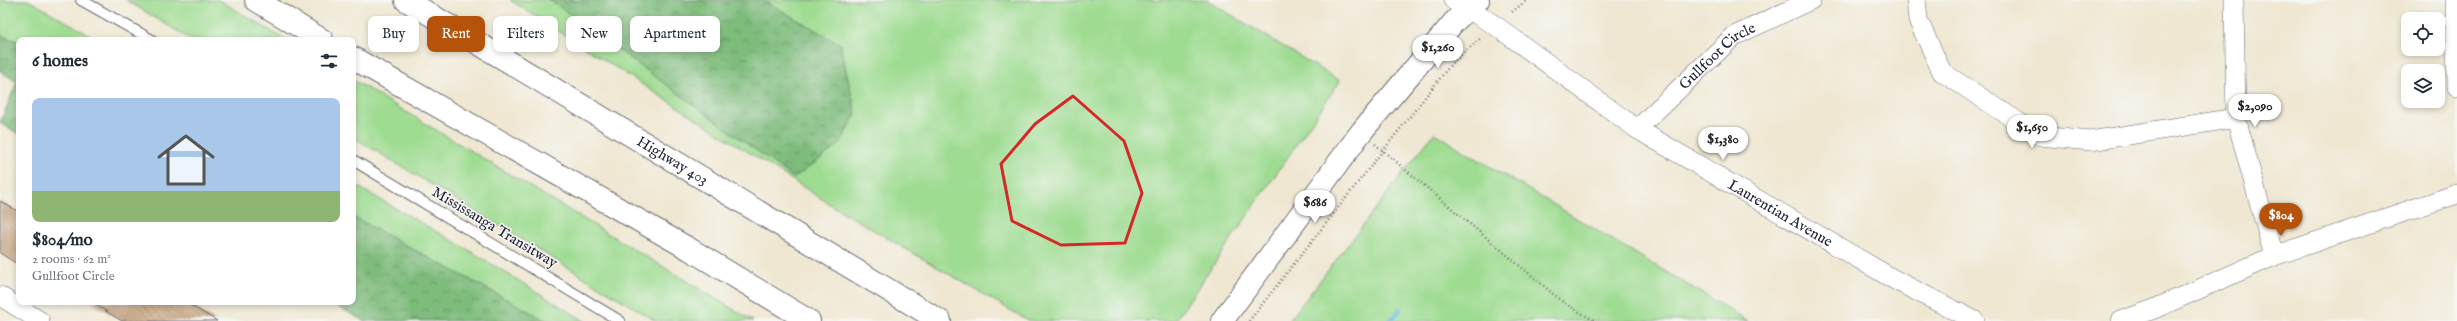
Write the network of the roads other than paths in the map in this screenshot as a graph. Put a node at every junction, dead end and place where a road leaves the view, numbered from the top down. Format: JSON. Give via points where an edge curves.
{"nodes":[{"id":1,"x":81,"y":0,"type":"edge"},
{"id":2,"x":256,"y":0,"type":"edge"},
{"id":3,"x":406,"y":0,"type":"edge"},
{"id":4,"x":1810,"y":0,"type":"edge"},
{"id":5,"x":1916,"y":0,"type":"edge"},
{"id":6,"x":2234,"y":0,"type":"edge"},
{"id":7,"x":2455,"y":0,"type":"edge"},
{"id":8,"x":1466,"y":3,"type":"edge"},
{"id":9,"x":147,"y":37,"type":"edge"},
{"id":10,"x":317,"y":37,"type":"edge"},
{"id":11,"x":356,"y":60,"type":"edge"},
{"id":12,"x":2457,"y":87,"type":"edge"},
{"id":13,"x":2236,"y":118,"type":"junction"},
{"id":14,"x":1637,"y":129,"type":"junction"},
{"id":15,"x":356,"y":162,"type":"edge"},
{"id":16,"x":2457,"y":194,"type":"edge"},
{"id":17,"x":2274,"y":256,"type":"junction"},
{"id":18,"x":0,"y":296,"type":"edge"},
{"id":19,"x":2156,"y":315,"type":"edge"},
{"id":20,"x":40,"y":321,"type":"edge"},
{"id":21,"x":620,"y":321,"type":"edge"},
{"id":22,"x":809,"y":321,"type":"edge"},
{"id":23,"x":940,"y":321,"type":"edge"},
{"id":24,"x":1222,"y":321,"type":"edge"},
{"id":25,"x":1975,"y":321,"type":"edge"},
{"id":26,"x":2120,"y":321,"type":"edge"}],
"edges":[{"from":1,"to":9,"type":"lane"},
{"from":2,"to":10,"type":"main road"},
{"from":3,"to":23,"type":"main road","name":"Highway 403"},
{"from":4,"to":14,"type":"street","name":"Gullfoot Circle","via":[[1734,36]]},
{"from":5,"to":13,"type":"street","via":[[1918,20],[1942,72],[2040,136],[2090,141]]},
{"from":6,"to":13,"type":"street"},
{"from":7,"to":12,"type":"street"},
{"from":8,"to":14,"type":"street","name":"Laurentian Avenue"},
{"from":8,"to":24,"type":"main road","via":[[1454,22],[1362,131]]},
{"from":11,"to":22,"type":"main road","via":[[691,250]]},
{"from":13,"to":17,"type":"street"},
{"from":14,"to":25,"type":"street","name":"Laurentian Avenue","via":[[1895,280]]},
{"from":15,"to":21,"type":"lane","name":"Mississauga Transitway"},
{"from":16,"to":17,"type":"street"},
{"from":17,"to":19,"type":"street"},
{"from":18,"to":20,"type":"street"},
{"from":19,"to":26,"type":"street"}]}
